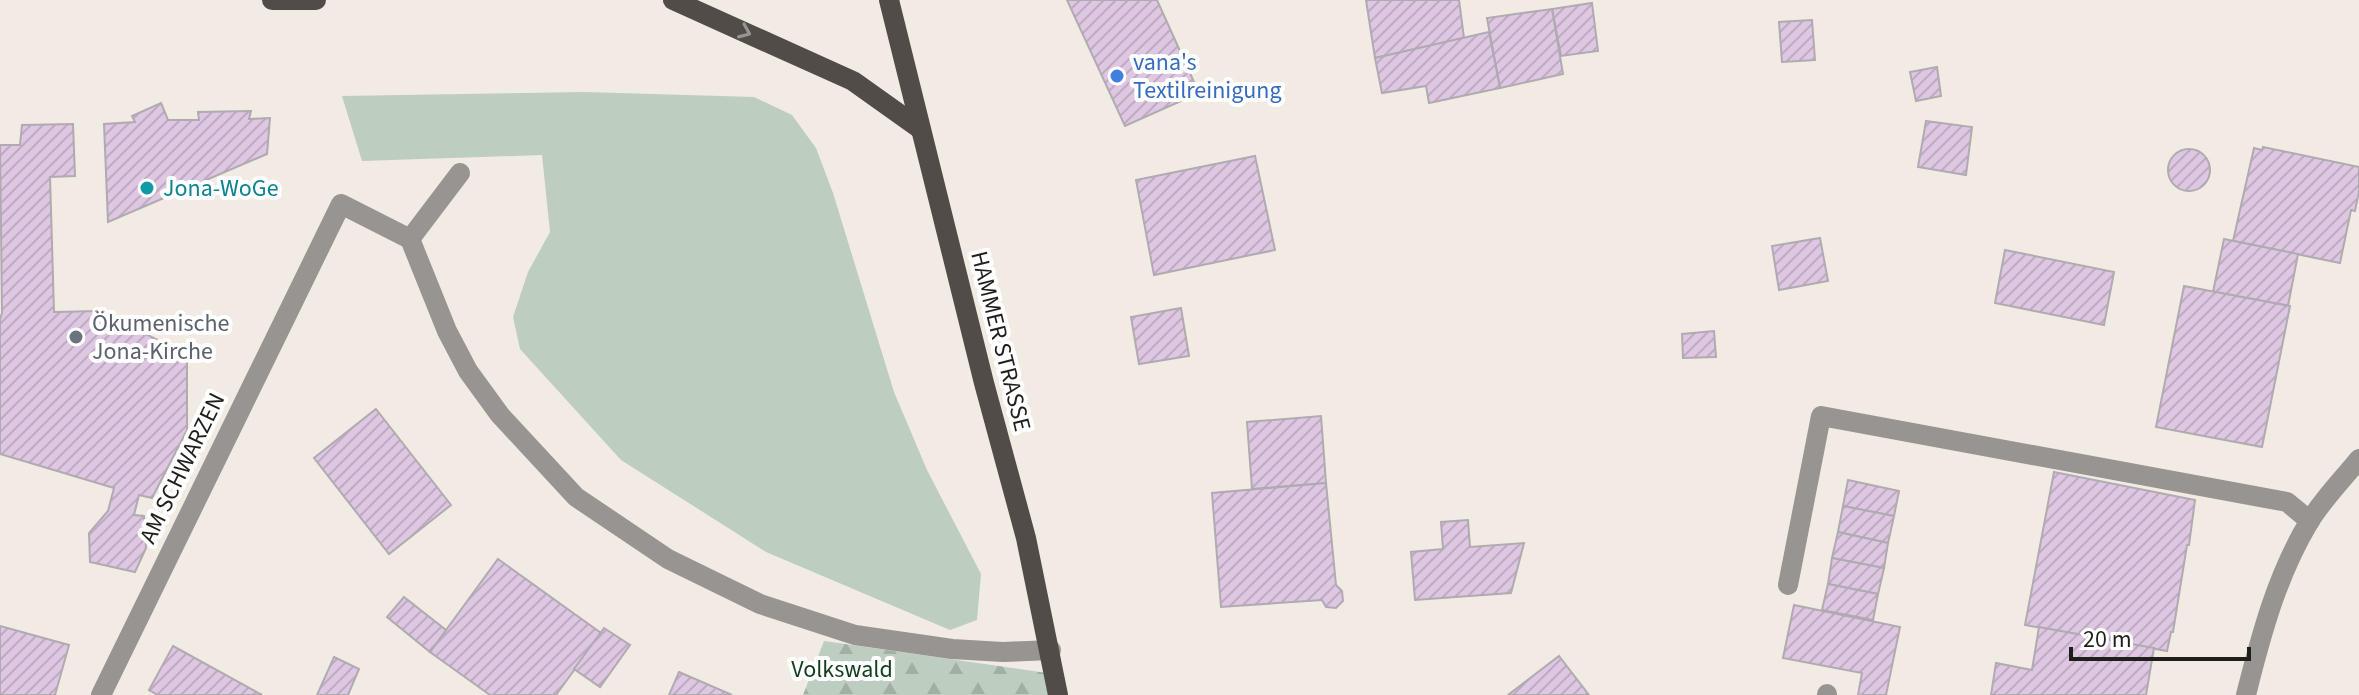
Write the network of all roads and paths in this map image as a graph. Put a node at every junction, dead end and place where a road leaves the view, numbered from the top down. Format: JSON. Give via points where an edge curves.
{"nodes":[{"id":1,"x":272,"y":0,"type":"edge"},
{"id":2,"x":306,"y":0,"type":"edge"},
{"id":3,"x":316,"y":0,"type":"edge"},
{"id":4,"x":673,"y":0,"type":"edge"},
{"id":5,"x":889,"y":0,"type":"edge"},
{"id":6,"x":919,"y":128,"type":"junction"},
{"id":7,"x":460,"y":173,"type":"dead end"},
{"id":8,"x":410,"y":239,"type":"junction"},
{"id":9,"x":2359,"y":459,"type":"edge"},
{"id":10,"x":2310,"y":521,"type":"junction"},
{"id":11,"x":1788,"y":585,"type":"dead end"},
{"id":12,"x":1051,"y":650,"type":"junction"},
{"id":13,"x":101,"y":695,"type":"edge"},
{"id":14,"x":1058,"y":695,"type":"edge"},
{"id":15,"x":2246,"y":695,"type":"edge"}],
"edges":[{"from":1,"to":2,"type":"main road"},
{"from":2,"to":3,"type":"main road"},
{"from":4,"to":6,"type":"main road","one_way":true,"via":[[853,81]]},
{"from":5,"to":6,"type":"main road","name":"HAMMER STRASSE"},
{"from":6,"to":12,"type":"main road","name":"HAMMER STRASSE"},
{"from":7,"to":8,"type":"street"},
{"from":8,"to":12,"type":"street","via":[[447,331],[500,415],[576,497],[668,559],[760,604],[855,635],[952,649]]},
{"from":8,"to":13,"type":"street","name":"AM SCHWARZEN","via":[[341,204]]},
{"from":9,"to":10,"type":"street"},
{"from":10,"to":11,"type":"street","via":[[2287,502],[1821,416]]},
{"from":10,"to":15,"type":"street","via":[[2264,621]]},
{"from":12,"to":14,"type":"main road","name":"HAMMER STRASSE"}]}
